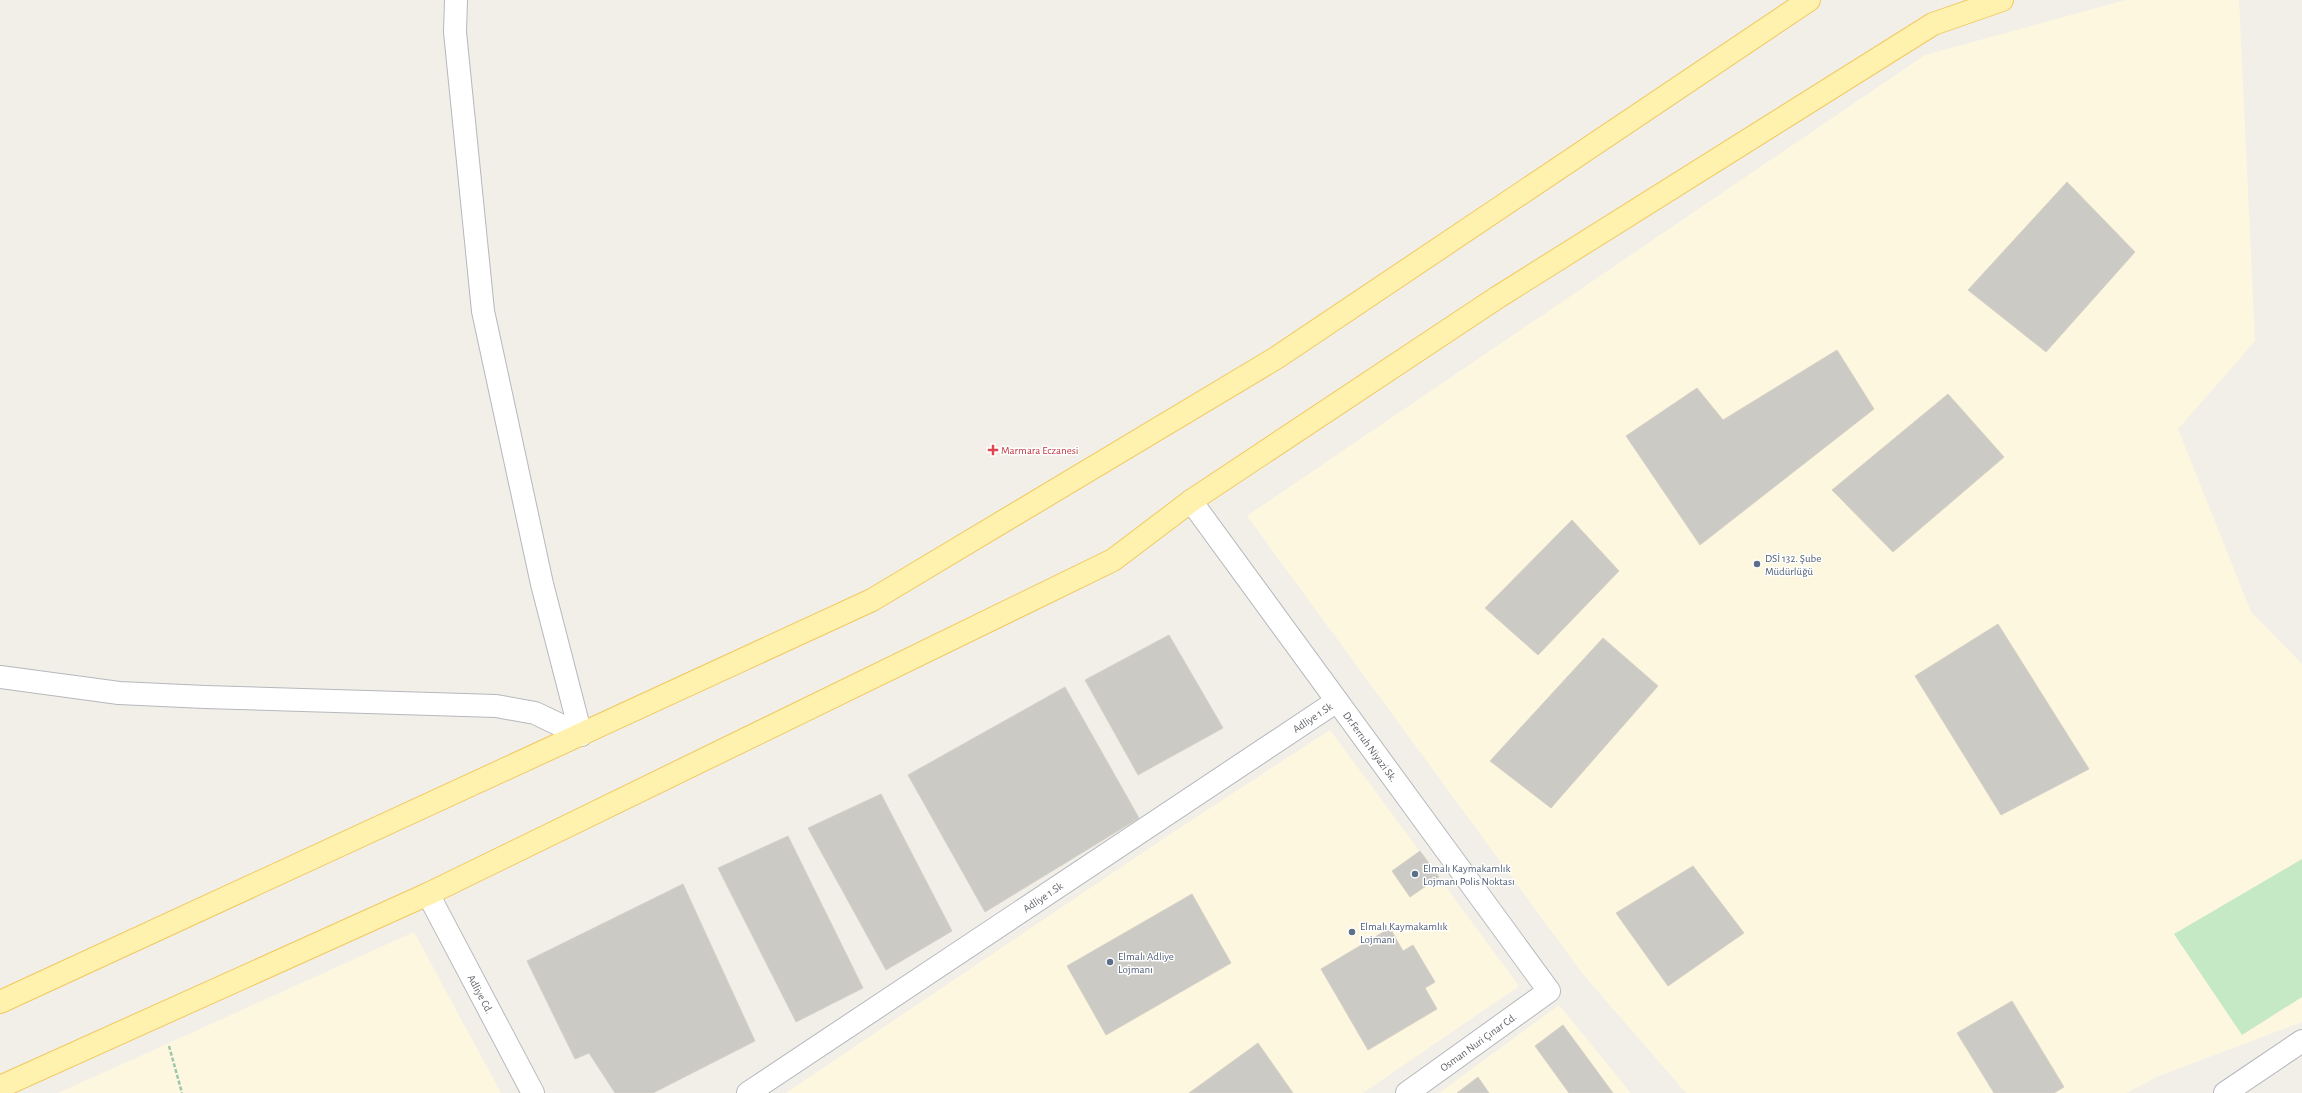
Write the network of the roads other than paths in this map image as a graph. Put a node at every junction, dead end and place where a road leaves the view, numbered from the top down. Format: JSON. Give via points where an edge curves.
{"nodes":[{"id":1,"x":456,"y":0,"type":"edge"},
{"id":2,"x":1809,"y":0,"type":"edge"},
{"id":3,"x":2002,"y":0,"type":"edge"},
{"id":4,"x":1191,"y":501,"type":"junction"},
{"id":5,"x":0,"y":677,"type":"edge"},
{"id":6,"x":1337,"y":701,"type":"junction"},
{"id":7,"x":581,"y":735,"type":"junction"},
{"id":8,"x":428,"y":894,"type":"junction"},
{"id":9,"x":1549,"y":991,"type":"joint"},
{"id":10,"x":0,"y":1002,"type":"edge"},
{"id":11,"x":2302,"y":1041,"type":"edge"},
{"id":12,"x":0,"y":1087,"type":"edge"},
{"id":13,"x":533,"y":1093,"type":"edge"},
{"id":14,"x":748,"y":1093,"type":"edge"},
{"id":15,"x":1407,"y":1093,"type":"edge"},
{"id":16,"x":2225,"y":1093,"type":"edge"}],
"edges":[{"from":1,"to":7,"type":"street","via":[[455,32],[483,311],[542,584]]},
{"from":2,"to":7,"type":"main road","via":[[1276,358],[879,596]]},
{"from":3,"to":4,"type":"main road","via":[[1933,24],[1498,297]]},
{"from":4,"to":6,"type":"street","name":"Dr.Ferruh Niyazi Sk."},
{"from":4,"to":8,"type":"main road","via":[[1113,560]]},
{"from":5,"to":7,"type":"street","via":[[119,693],[204,698],[496,706],[536,713]]},
{"from":6,"to":9,"type":"street","name":"Dr.Ferruh Niyazi Sk."},
{"from":6,"to":14,"type":"street","name":"Adliye 1.Sk"},
{"from":7,"to":10,"type":"main road"},
{"from":8,"to":12,"type":"main road"},
{"from":8,"to":13,"type":"street","name":"Adliye Cd."},
{"from":9,"to":15,"type":"street","name":"Osman Nuri Çınar Cd."},
{"from":11,"to":16,"type":"street"}]}
